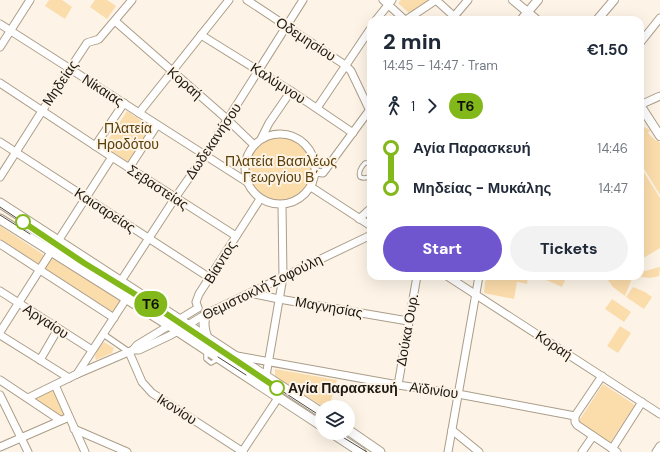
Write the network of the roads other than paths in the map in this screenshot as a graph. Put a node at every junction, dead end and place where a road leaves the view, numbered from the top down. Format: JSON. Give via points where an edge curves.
{"nodes":[{"id":1,"x":30,"y":0,"type":"edge"},
{"id":2,"x":132,"y":0,"type":"edge"},
{"id":3,"x":229,"y":0,"type":"edge"},
{"id":4,"x":247,"y":0,"type":"edge"},
{"id":5,"x":304,"y":0,"type":"edge"},
{"id":6,"x":436,"y":0,"type":"edge"},
{"id":7,"x":468,"y":0,"type":"edge"},
{"id":8,"x":513,"y":0,"type":"edge"},
{"id":9,"x":538,"y":0,"type":"edge"},
{"id":10,"x":614,"y":0,"type":"edge"},
{"id":11,"x":387,"y":2,"type":"edge"},
{"id":12,"x":383,"y":11,"type":"junction"},
{"id":13,"x":528,"y":12,"type":"junction"},
{"id":14,"x":379,"y":16,"type":"edge"},
{"id":15,"x":384,"y":16,"type":"edge"},
{"id":16,"x":402,"y":16,"type":"edge"},
{"id":17,"x":412,"y":16,"type":"edge"},
{"id":18,"x":451,"y":16,"type":"edge"},
{"id":19,"x":456,"y":16,"type":"edge"},
{"id":20,"x":524,"y":16,"type":"edge"},
{"id":21,"x":532,"y":16,"type":"edge"},
{"id":22,"x":600,"y":16,"type":"edge"},
{"id":23,"x":660,"y":18,"type":"edge"},
{"id":24,"x":115,"y":20,"type":"junction"},
{"id":25,"x":0,"y":24,"type":"edge"},
{"id":26,"x":286,"y":27,"type":"junction"},
{"id":27,"x":10,"y":31,"type":"junction"},
{"id":28,"x":367,"y":34,"type":"edge"},
{"id":29,"x":201,"y":35,"type":"junction"},
{"id":30,"x":644,"y":37,"type":"edge"},
{"id":31,"x":0,"y":47,"type":"edge"},
{"id":32,"x":346,"y":65,"type":"junction"},
{"id":33,"x":70,"y":68,"type":"junction"},
{"id":34,"x":259,"y":71,"type":"junction"},
{"id":35,"x":172,"y":72,"type":"junction"},
{"id":36,"x":0,"y":84,"type":"edge"},
{"id":37,"x":291,"y":91,"type":"junction"},
{"id":38,"x":660,"y":96,"type":"edge"},
{"id":39,"x":644,"y":103,"type":"edge"},
{"id":40,"x":124,"y":104,"type":"junction"},
{"id":41,"x":367,"y":104,"type":"edge"},
{"id":42,"x":316,"y":108,"type":"junction"},
{"id":43,"x":42,"y":111,"type":"junction"},
{"id":44,"x":644,"y":111,"type":"edge"},
{"id":45,"x":139,"y":113,"type":"junction"},
{"id":46,"x":367,"y":114,"type":"edge"},
{"id":47,"x":228,"y":120,"type":"junction"},
{"id":48,"x":157,"y":125,"type":"junction"},
{"id":49,"x":353,"y":134,"type":"junction"},
{"id":50,"x":660,"y":136,"type":"edge"},
{"id":51,"x":261,"y":139,"type":"junction"},
{"id":52,"x":0,"y":142,"type":"edge"},
{"id":53,"x":254,"y":145,"type":"junction"},
{"id":54,"x":95,"y":146,"type":"junction"},
{"id":55,"x":16,"y":152,"type":"junction"},
{"id":56,"x":205,"y":156,"type":"junction"},
{"id":57,"x":112,"y":157,"type":"junction"},
{"id":58,"x":367,"y":163,"type":"edge"},
{"id":59,"x":129,"y":168,"type":"junction"},
{"id":60,"x":315,"y":172,"type":"junction"},
{"id":61,"x":0,"y":177,"type":"edge"},
{"id":62,"x":367,"y":177,"type":"edge"},
{"id":63,"x":247,"y":182,"type":"junction"},
{"id":64,"x":311,"y":187,"type":"junction"},
{"id":65,"x":86,"y":198,"type":"junction"},
{"id":66,"x":175,"y":198,"type":"junction"},
{"id":67,"x":260,"y":199,"type":"junction"},
{"id":68,"x":0,"y":203,"type":"edge"},
{"id":69,"x":282,"y":205,"type":"junction"},
{"id":70,"x":367,"y":212,"type":"edge"},
{"id":71,"x":0,"y":219,"type":"edge"},
{"id":72,"x":359,"y":219,"type":"junction"},
{"id":73,"x":367,"y":224,"type":"edge"},
{"id":74,"x":236,"y":236,"type":"junction"},
{"id":75,"x":367,"y":237,"type":"edge"},
{"id":76,"x":149,"y":239,"type":"junction"},
{"id":77,"x":58,"y":241,"type":"junction"},
{"id":78,"x":0,"y":244,"type":"edge"},
{"id":79,"x":51,"y":252,"type":"junction"},
{"id":80,"x":39,"y":270,"type":"junction"},
{"id":81,"x":283,"y":277,"type":"junction"},
{"id":82,"x":210,"y":278,"type":"junction"},
{"id":83,"x":416,"y":280,"type":"edge"},
{"id":84,"x":453,"y":280,"type":"edge"},
{"id":85,"x":478,"y":280,"type":"edge"},
{"id":86,"x":121,"y":282,"type":"junction"},
{"id":87,"x":0,"y":291,"type":"edge"},
{"id":88,"x":250,"y":293,"type":"junction"},
{"id":89,"x":476,"y":294,"type":"junction"},
{"id":90,"x":126,"y":299,"type":"junction"},
{"id":91,"x":279,"y":299,"type":"junction"},
{"id":92,"x":19,"y":303,"type":"junction"},
{"id":93,"x":202,"y":311,"type":"junction"},
{"id":94,"x":114,"y":318,"type":"junction"},
{"id":95,"x":408,"y":321,"type":"junction"},
{"id":96,"x":184,"y":322,"type":"junction"},
{"id":97,"x":58,"y":329,"type":"junction"},
{"id":98,"x":173,"y":329,"type":"junction"},
{"id":99,"x":0,"y":333,"type":"edge"},
{"id":100,"x":103,"y":334,"type":"junction"},
{"id":101,"x":208,"y":338,"type":"junction"},
{"id":102,"x":92,"y":350,"type":"junction"},
{"id":103,"x":131,"y":351,"type":"junction"},
{"id":104,"x":235,"y":356,"type":"junction"},
{"id":105,"x":40,"y":360,"type":"junction"},
{"id":106,"x":268,"y":362,"type":"junction"},
{"id":107,"x":77,"y":374,"type":"junction"},
{"id":108,"x":266,"y":376,"type":"junction"},
{"id":109,"x":602,"y":376,"type":"junction"},
{"id":110,"x":69,"y":378,"type":"junction"},
{"id":111,"x":0,"y":380,"type":"edge"},
{"id":112,"x":55,"y":385,"type":"junction"},
{"id":113,"x":398,"y":385,"type":"junction"},
{"id":114,"x":458,"y":394,"type":"junction"},
{"id":115,"x":0,"y":395,"type":"edge"},
{"id":116,"x":28,"y":398,"type":"junction"},
{"id":117,"x":278,"y":398,"type":"junction"},
{"id":118,"x":642,"y":402,"type":"junction"},
{"id":119,"x":660,"y":403,"type":"edge"},
{"id":120,"x":315,"y":408,"type":"edge"},
{"id":121,"x":658,"y":412,"type":"edge"},
{"id":122,"x":575,"y":416,"type":"junction"},
{"id":123,"x":69,"y":417,"type":"junction"},
{"id":124,"x":60,"y":420,"type":"junction"},
{"id":125,"x":315,"y":422,"type":"edge"},
{"id":126,"x":74,"y":429,"type":"junction"},
{"id":127,"x":452,"y":430,"type":"junction"},
{"id":128,"x":355,"y":435,"type":"edge"},
{"id":129,"x":593,"y":436,"type":"junction"},
{"id":130,"x":21,"y":437,"type":"junction"},
{"id":131,"x":343,"y":440,"type":"edge"},
{"id":132,"x":660,"y":446,"type":"edge"},
{"id":133,"x":0,"y":447,"type":"edge"},
{"id":134,"x":615,"y":450,"type":"edge"},
{"id":135,"x":28,"y":452,"type":"edge"},
{"id":136,"x":85,"y":452,"type":"edge"},
{"id":137,"x":126,"y":452,"type":"edge"},
{"id":138,"x":242,"y":452,"type":"edge"},
{"id":139,"x":361,"y":452,"type":"edge"},
{"id":140,"x":380,"y":452,"type":"edge"},
{"id":141,"x":448,"y":452,"type":"edge"},
{"id":142,"x":479,"y":452,"type":"edge"},
{"id":143,"x":582,"y":452,"type":"edge"},
{"id":144,"x":656,"y":452,"type":"edge"}],
"edges":[{"from":1,"to":27,"type":"street"},
{"from":2,"to":24,"type":"street","name":"Μηδείας"},
{"from":3,"to":29,"type":"street"},
{"from":4,"to":26,"type":"street","name":"Οδεμησίου"},
{"from":5,"to":26,"type":"street","name":"Δωδεκανήσου"},
{"from":6,"to":17,"type":"street"},
{"from":6,"to":18,"type":"street"},
{"from":7,"to":19,"type":"street"},
{"from":8,"to":13,"type":"street"},
{"from":9,"to":13,"type":"street"},
{"from":10,"to":22,"type":"street"},
{"from":11,"to":12,"type":"street"},
{"from":11,"to":16,"type":"street"},
{"from":12,"to":14,"type":"street"},
{"from":12,"to":15,"type":"street"},
{"from":13,"to":20,"type":"street"},
{"from":13,"to":21,"type":"street"},
{"from":23,"to":30,"type":"street"},
{"from":24,"to":33,"type":"street","name":"Μηδείας","via":[[99,39],[87,43]]},
{"from":24,"to":35,"type":"street","name":"Κοραή"},
{"from":25,"to":27,"type":"street","name":"Νίκαιας"},
{"from":26,"to":32,"type":"street","name":"Οδεμησίου"},
{"from":26,"to":34,"type":"street","name":"Δωδεκανήσου"},
{"from":27,"to":31,"type":"street"},
{"from":27,"to":33,"type":"street","name":"Νίκαιας"},
{"from":28,"to":32,"type":"street"},
{"from":29,"to":34,"type":"street","name":"Καλύμνου"},
{"from":29,"to":35,"type":"street"},
{"from":32,"to":41,"type":"street"},
{"from":32,"to":42,"type":"street"},
{"from":33,"to":40,"type":"street","name":"Νίκαιας"},
{"from":33,"to":43,"type":"street","name":"Μηδείας"},
{"from":34,"to":37,"type":"street","name":"Καλύμνου"},
{"from":34,"to":47,"type":"street","name":"Δωδεκανήσου"},
{"from":35,"to":45,"type":"street"},
{"from":35,"to":47,"type":"street","name":"Κοραή"},
{"from":36,"to":43,"type":"street","name":"Σεβαστείας"},
{"from":37,"to":42,"type":"street","name":"Καλύμνου"},
{"from":37,"to":51,"type":"street"},
{"from":38,"to":39,"type":"street"},
{"from":40,"to":45,"type":"street","name":"Νίκαιας"},
{"from":40,"to":54,"type":"street"},
{"from":42,"to":49,"type":"street","name":"Καλύμνου"},
{"from":43,"to":54,"type":"street","name":"Σεβαστείας"},
{"from":43,"to":55,"type":"street","name":"Μηδείας"},
{"from":44,"to":50,"type":"street"},
{"from":45,"to":48,"type":"street","name":"Νίκαιας"},
{"from":46,"to":49,"type":"street"},
{"from":47,"to":53,"type":"street","name":"Κοραή"},
{"from":47,"to":56,"type":"street","name":"Δωδεκανήσου"},
{"from":48,"to":56,"type":"street","name":"Νίκαιας"},
{"from":48,"to":59,"type":"street"},
{"from":49,"to":60,"type":"street","via":[[323,172]]},
{"from":51,"to":53,"type":"street"},
{"from":51,"to":60,"type":"street","via":[[278,134],[298,138],[312,153]]},
{"from":52,"to":55,"type":"street","name":"Καισαρείας"},
{"from":53,"to":63,"type":"street","via":[[246,160]]},
{"from":54,"to":57,"type":"street","name":"Σεβαστείας"},
{"from":55,"to":61,"type":"street","name":"Μηδείας"},
{"from":55,"to":65,"type":"street","name":"Καισαρείας"},
{"from":56,"to":63,"type":"street","name":"Νίκαιας"},
{"from":56,"to":66,"type":"street","name":"Δωδεκανήσου"},
{"from":57,"to":59,"type":"street","name":"Σεβαστείας"},
{"from":57,"to":65,"type":"street"},
{"from":58,"to":62,"type":"lane","via":[[359,170],[360,177]]},
{"from":59,"to":66,"type":"street","name":"Σεβαστείας"},
{"from":60,"to":64,"type":"street"},
{"from":63,"to":67,"type":"street"},
{"from":64,"to":69,"type":"street","via":[[298,200]]},
{"from":64,"to":72,"type":"street"},
{"from":65,"to":76,"type":"street","name":"Καισαρείας"},
{"from":65,"to":77,"type":"street"},
{"from":66,"to":74,"type":"street","name":"Σεβαστείας"},
{"from":66,"to":76,"type":"street","name":"Δωδεκανήσου"},
{"from":67,"to":69,"type":"street"},
{"from":67,"to":74,"type":"street","name":"Βίαντος"},
{"from":68,"to":77,"type":"main road"},
{"from":69,"to":81,"type":"street"},
{"from":70,"to":72,"type":"street"},
{"from":71,"to":79,"type":"main road"},
{"from":72,"to":73,"type":"street"},
{"from":74,"to":82,"type":"street","name":"Βίαντος"},
{"from":75,"to":81,"type":"street","name":"Θεμιστοκλή Σοφούλη"},
{"from":76,"to":82,"type":"street","name":"Καισαρείας"},
{"from":76,"to":86,"type":"street","name":"Δωδεκανήσου"},
{"from":77,"to":86,"type":"main road"},
{"from":78,"to":80,"type":"street"},
{"from":79,"to":80,"type":"street"},
{"from":79,"to":90,"type":"main road"},
{"from":80,"to":92,"type":"street"},
{"from":80,"to":94,"type":"street"},
{"from":81,"to":88,"type":"street","name":"Θεμιστοκλή Σοφούλη"},
{"from":81,"to":91,"type":"street"},
{"from":82,"to":93,"type":"street","name":"Βίαντος","via":[[196,302]]},
{"from":83,"to":95,"type":"street","name":"Δούκα Ουρ."},
{"from":84,"to":89,"type":"street","name":"Κοραή"},
{"from":85,"to":89,"type":"street"},
{"from":86,"to":96,"type":"main road"},
{"from":87,"to":92,"type":"street","name":"Αργαίου"},
{"from":88,"to":91,"type":"street","name":"Μαγνησίας"},
{"from":88,"to":93,"type":"street","name":"Θεμιστοκλή Σοφούλη"},
{"from":89,"to":109,"type":"street","name":"Κοραή"},
{"from":89,"to":114,"type":"street"},
{"from":90,"to":94,"type":"street"},
{"from":90,"to":98,"type":"main road"},
{"from":91,"to":95,"type":"street","name":"Μαγνησίας"},
{"from":91,"to":106,"type":"street"},
{"from":92,"to":97,"type":"street","name":"Αργαίου"},
{"from":92,"to":99,"type":"street"},
{"from":93,"to":96,"type":"street","name":"Θεμιστοκλή Σοφούλη"},
{"from":93,"to":101,"type":"main road","via":[[204,332]]},
{"from":94,"to":100,"type":"street"},
{"from":95,"to":113,"type":"street","name":"Δούκα Ουρ."},
{"from":96,"to":98,"type":"street","name":"Θεμιστοκλή Σοφούλη"},
{"from":96,"to":101,"type":"main road"},
{"from":97,"to":102,"type":"street","name":"Αργαίου"},
{"from":97,"to":105,"type":"street"},
{"from":98,"to":103,"type":"street","name":"Θεμιστοκλή Σοφούλη","via":[[139,350]]},
{"from":98,"to":117,"type":"main road"},
{"from":99,"to":105,"type":"street"},
{"from":100,"to":102,"type":"street"},
{"from":100,"to":103,"type":"street"},
{"from":101,"to":104,"type":"main road"},
{"from":102,"to":107,"type":"street"},
{"from":103,"to":107,"type":"street","name":"Θεμιστοκλή Σοφούλη"},
{"from":103,"to":138,"type":"street","name":"Ικονίου","via":[[142,382],[152,393]]},
{"from":104,"to":106,"type":"street","name":"Αϊδινίου"},
{"from":104,"to":108,"type":"main road"},
{"from":105,"to":110,"type":"street"},
{"from":106,"to":108,"type":"street"},
{"from":106,"to":113,"type":"street","name":"Αϊδινίου"},
{"from":107,"to":110,"type":"street","name":"Θεμιστοκλή Σοφούλη"},
{"from":108,"to":120,"type":"main road"},
{"from":109,"to":118,"type":"street","name":"Κοραή"},
{"from":109,"to":122,"type":"street"},
{"from":110,"to":112,"type":"street","name":"Θεμιστοκλή Σοφούλη"},
{"from":111,"to":116,"type":"street"},
{"from":112,"to":116,"type":"street","name":"Θεμιστοκλή Σοφούλη"},
{"from":112,"to":123,"type":"street"},
{"from":113,"to":114,"type":"street","name":"Αϊδινίου"},
{"from":114,"to":122,"type":"street","name":"Αϊδινίου"},
{"from":114,"to":127,"type":"street"},
{"from":115,"to":130,"type":"street"},
{"from":116,"to":124,"type":"street"},
{"from":117,"to":125,"type":"main road"},
{"from":117,"to":138,"type":"street"},
{"from":118,"to":121,"type":"street","name":"Κοραή"},
{"from":118,"to":134,"type":"street"},
{"from":119,"to":121,"type":"street"},
{"from":122,"to":129,"type":"street","via":[[577,425]]},
{"from":123,"to":124,"type":"street"},
{"from":123,"to":126,"type":"street"},
{"from":124,"to":130,"type":"street"},
{"from":126,"to":136,"type":"street"},
{"from":126,"to":137,"type":"street"},
{"from":127,"to":141,"type":"street"},
{"from":127,"to":142,"type":"street"},
{"from":128,"to":140,"type":"main road"},
{"from":129,"to":134,"type":"street"},
{"from":129,"to":143,"type":"street"},
{"from":130,"to":133,"type":"street"},
{"from":130,"to":135,"type":"street"},
{"from":131,"to":139,"type":"main road"},
{"from":132,"to":144,"type":"street"}]}
